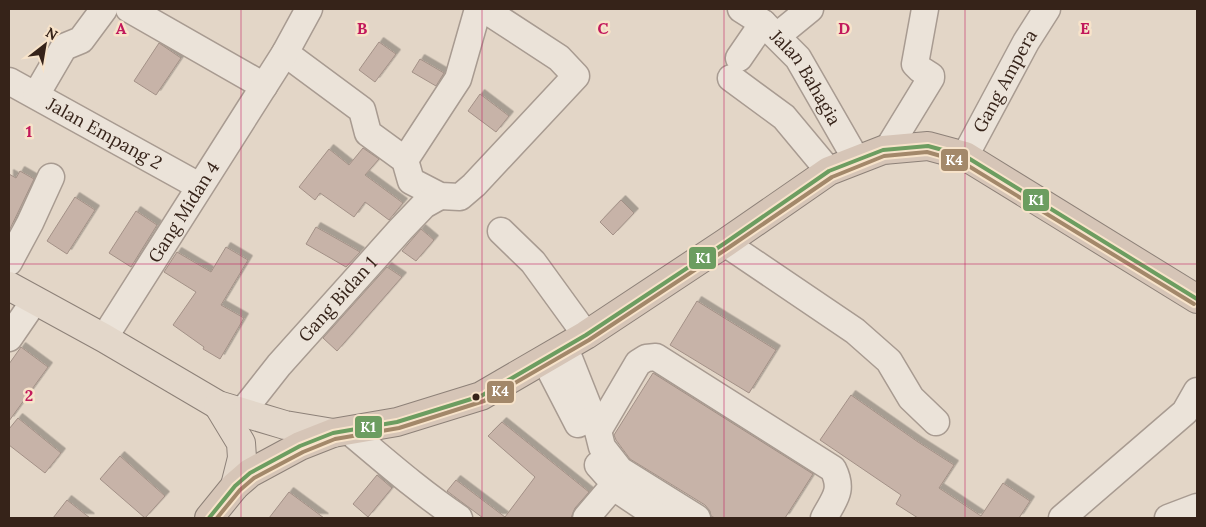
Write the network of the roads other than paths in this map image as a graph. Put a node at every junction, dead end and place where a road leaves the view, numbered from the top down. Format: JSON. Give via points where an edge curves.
{"nodes":[{"id":1,"x":104,"y":9,"type":"edge"},
{"id":2,"x":129,"y":9,"type":"edge"},
{"id":3,"x":309,"y":9,"type":"edge"},
{"id":4,"x":478,"y":9,"type":"edge"},
{"id":5,"x":484,"y":9,"type":"edge"},
{"id":6,"x":741,"y":9,"type":"edge"},
{"id":7,"x":810,"y":9,"type":"edge"},
{"id":8,"x":925,"y":9,"type":"edge"},
{"id":9,"x":1048,"y":9,"type":"edge"},
{"id":10,"x":164,"y":17,"type":"edge"},
{"id":11,"x":770,"y":29,"type":"junction"},
{"id":12,"x":285,"y":53,"type":"junction"},
{"id":13,"x":9,"y":81,"type":"edge"},
{"id":14,"x":264,"y":86,"type":"junction"},
{"id":15,"x":36,"y":95,"type":"junction"},
{"id":16,"x":887,"y":150,"type":"junction"},
{"id":17,"x":965,"y":156,"type":"junction"},
{"id":18,"x":856,"y":159,"type":"junction"},
{"id":19,"x":405,"y":160,"type":"junction"},
{"id":20,"x":829,"y":171,"type":"junction"},
{"id":21,"x":51,"y":177,"type":"dead end"},
{"id":22,"x":199,"y":186,"type":"junction"},
{"id":23,"x":440,"y":196,"type":"junction"},
{"id":24,"x":501,"y":231,"type":"dead end"},
{"id":25,"x":725,"y":243,"type":"junction"},
{"id":26,"x":9,"y":262,"type":"edge"},
{"id":27,"x":9,"y":286,"type":"edge"},
{"id":28,"x":1197,"y":299,"type":"edge"},
{"id":29,"x":35,"y":300,"type":"junction"},
{"id":30,"x":9,"y":338,"type":"edge"},
{"id":31,"x":104,"y":338,"type":"junction"},
{"id":32,"x":565,"y":347,"type":"junction"},
{"id":33,"x":1197,"y":391,"type":"edge"},
{"id":34,"x":230,"y":409,"type":"junction"},
{"id":35,"x":936,"y":422,"type":"dead end"},
{"id":36,"x":598,"y":431,"type":"junction"},
{"id":37,"x":341,"y":432,"type":"junction"},
{"id":38,"x":615,"y":484,"type":"junction"},
{"id":39,"x":235,"y":486,"type":"junction"},
{"id":40,"x":1197,"y":507,"type":"edge"},
{"id":41,"x":430,"y":511,"type":"edge"},
{"id":42,"x":209,"y":518,"type":"edge"},
{"id":43,"x":459,"y":518,"type":"edge"},
{"id":44,"x":586,"y":518,"type":"edge"},
{"id":45,"x":660,"y":518,"type":"edge"},
{"id":46,"x":697,"y":518,"type":"edge"},
{"id":47,"x":824,"y":518,"type":"edge"},
{"id":48,"x":1062,"y":518,"type":"edge"},
{"id":49,"x":1168,"y":518,"type":"edge"}],
"edges":[{"from":1,"to":15,"type":"street","via":[[81,40],[64,47]]},
{"from":2,"to":10,"type":"street"},
{"from":3,"to":12,"type":"street"},
{"from":4,"to":19,"type":"street","via":[[458,79]]},
{"from":5,"to":23,"type":"street","via":[[559,58],[576,76],[474,185],[460,197]]},
{"from":6,"to":11,"type":"street","name":"Jalan Bahagia"},
{"from":7,"to":11,"type":"street"},
{"from":8,"to":16,"type":"street","via":[[915,64],[931,78]]},
{"from":9,"to":17,"type":"street","name":"Gang Ampera","via":[[1026,42]]},
{"from":10,"to":14,"type":"street"},
{"from":11,"to":18,"type":"street","name":"Jalan Bahagia","via":[[798,58]]},
{"from":11,"to":20,"type":"street","via":[[735,68],[784,117]]},
{"from":12,"to":14,"type":"street"},
{"from":12,"to":19,"type":"street","via":[[362,110],[368,133]]},
{"from":13,"to":15,"type":"street","name":"Jalan Empang 2"},
{"from":14,"to":22,"type":"street","name":"Gang Midan 4"},
{"from":15,"to":22,"type":"street","name":"Jalan Empang 2"},
{"from":16,"to":17,"type":"highway","via":[[928,146]]},
{"from":16,"to":18,"type":"highway"},
{"from":17,"to":28,"type":"highway"},
{"from":18,"to":20,"type":"highway"},
{"from":19,"to":23,"type":"street","via":[[411,181]]},
{"from":20,"to":25,"type":"highway"},
{"from":21,"to":26,"type":"street"},
{"from":22,"to":31,"type":"street","name":"Gang Midan 4"},
{"from":23,"to":34,"type":"street","name":"Gang Bidan 1","via":[[424,205],[279,364]]},
{"from":24,"to":32,"type":"street","via":[[533,262]]},
{"from":25,"to":32,"type":"highway"},
{"from":25,"to":35,"type":"street","via":[[855,330],[889,361],[911,398]]},
{"from":27,"to":29,"type":"main road"},
{"from":29,"to":30,"type":"street"},
{"from":29,"to":31,"type":"main road"},
{"from":31,"to":34,"type":"main road"},
{"from":32,"to":36,"type":"street"},
{"from":32,"to":37,"type":"highway","via":[[481,396],[397,422]]},
{"from":32,"to":38,"type":"street","via":[[565,396],[594,460]]},
{"from":33,"to":48,"type":"street","via":[[1185,412]]},
{"from":34,"to":37,"type":"main road","via":[[294,427]]},
{"from":34,"to":39,"type":"main road","via":[[241,443],[242,458]]},
{"from":36,"to":46,"type":"street","via":[[602,447],[620,470]]},
{"from":36,"to":47,"type":"street","via":[[638,363],[656,357],[833,469],[838,479],[838,492]]},
{"from":37,"to":39,"type":"highway","via":[[292,450],[250,473]]},
{"from":37,"to":41,"type":"street","via":[[378,456]]},
{"from":38,"to":44,"type":"street"},
{"from":38,"to":45,"type":"street","via":[[624,494]]},
{"from":39,"to":42,"type":"highway"},
{"from":40,"to":49,"type":"street"},
{"from":41,"to":43,"type":"street"}]}
